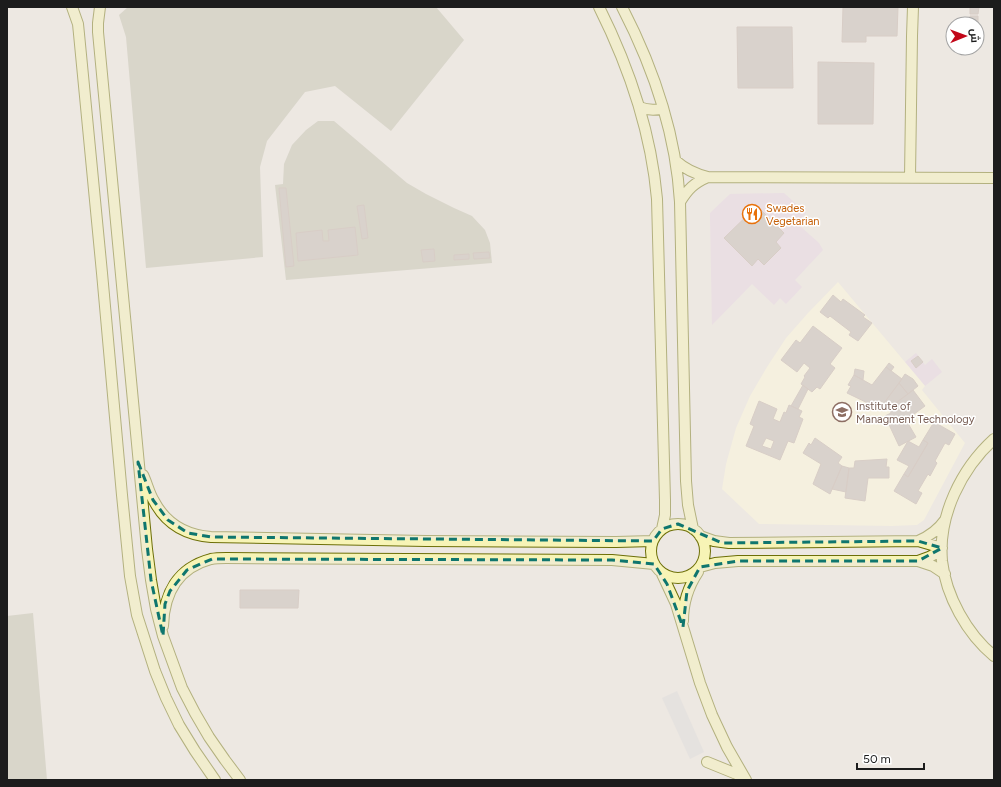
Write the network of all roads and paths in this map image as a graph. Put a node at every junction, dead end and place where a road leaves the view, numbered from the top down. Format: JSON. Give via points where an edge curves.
{"nodes":[{"id":1,"x":72,"y":7,"type":"edge"},
{"id":2,"x":100,"y":7,"type":"edge"},
{"id":3,"x":599,"y":7,"type":"edge"},
{"id":4,"x":622,"y":7,"type":"edge"},
{"id":5,"x":913,"y":7,"type":"edge"},
{"id":6,"x":639,"y":107,"type":"junction"},
{"id":7,"x":663,"y":108,"type":"junction"},
{"id":8,"x":676,"y":161,"type":"junction"},
{"id":9,"x":708,"y":177,"type":"junction"},
{"id":10,"x":910,"y":177,"type":"junction"},
{"id":11,"x":994,"y":178,"type":"edge"},
{"id":12,"x":680,"y":202,"type":"junction"},
{"id":13,"x":994,"y":439,"type":"edge"},
{"id":14,"x":138,"y":462,"type":"junction"},
{"id":15,"x":945,"y":520,"type":"junction"},
{"id":16,"x":662,"y":529,"type":"junction"},
{"id":17,"x":693,"y":529,"type":"junction"},
{"id":18,"x":700,"y":536,"type":"junction"},
{"id":19,"x":653,"y":541,"type":"junction"},
{"id":20,"x":918,"y":541,"type":"junction"},
{"id":21,"x":942,"y":548,"type":"junction"},
{"id":22,"x":918,"y":560,"type":"junction"},
{"id":23,"x":654,"y":564,"type":"junction"},
{"id":24,"x":699,"y":569,"type":"junction"},
{"id":25,"x":662,"y":574,"type":"junction"},
{"id":26,"x":945,"y":574,"type":"junction"},
{"id":27,"x":683,"y":627,"type":"junction"},
{"id":28,"x":163,"y":636,"type":"junction"},
{"id":29,"x":994,"y":656,"type":"edge"},
{"id":30,"x":707,"y":762,"type":"dead end"},
{"id":31,"x":745,"y":778,"type":"edge"},
{"id":32,"x":216,"y":780,"type":"edge"},
{"id":33,"x":240,"y":780,"type":"edge"}],
"edges":[{"from":1,"to":32,"type":"street","via":[[78,24],[130,576],[137,615],[154,671],[166,698],[179,725]]},
{"from":2,"to":14,"type":"street","via":[[98,32]]},
{"from":3,"to":6,"type":"street","via":[[619,49]]},
{"from":4,"to":7,"type":"street","via":[[642,50]]},
{"from":5,"to":10,"type":"street"},
{"from":6,"to":7,"type":"street","via":[[649,110]]},
{"from":6,"to":16,"type":"street","via":[[652,158],[657,199],[665,500]]},
{"from":7,"to":8,"type":"street"},
{"from":8,"to":9,"type":"street","via":[[690,172]]},
{"from":8,"to":12,"type":"street"},
{"from":9,"to":10,"type":"street"},
{"from":9,"to":12,"type":"street","via":[[691,187]]},
{"from":10,"to":11,"type":"street"},
{"from":12,"to":17,"type":"street","via":[[686,481]]},
{"from":13,"to":15,"type":"street","via":[[963,476]]},
{"from":14,"to":19,"type":"street","via":[[160,511],[178,528],[200,536],[426,541]]},
{"from":14,"to":28,"type":"street","via":[[151,580]]},
{"from":15,"to":20,"type":"street","via":[[934,533]]},
{"from":15,"to":21,"type":"street"},
{"from":16,"to":17,"type":"street","via":[[678,524]]},
{"from":16,"to":19,"type":"street"},
{"from":17,"to":18,"type":"street"},
{"from":18,"to":20,"type":"street","via":[[729,543]]},
{"from":18,"to":24,"type":"street","via":[[705,552]]},
{"from":19,"to":23,"type":"street","via":[[651,549]]},
{"from":20,"to":21,"type":"street"},
{"from":21,"to":22,"type":"street","via":[[932,556]]},
{"from":21,"to":26,"type":"street"},
{"from":22,"to":24,"type":"street","via":[[738,561],[715,563]]},
{"from":22,"to":26,"type":"street"},
{"from":23,"to":25,"type":"street"},
{"from":23,"to":28,"type":"street","via":[[604,560],[212,559],[187,570],[170,591],[165,604]]},
{"from":24,"to":25,"type":"street","via":[[690,576],[681,578]]},
{"from":24,"to":27,"type":"street","via":[[686,597]]},
{"from":25,"to":27,"type":"street"},
{"from":26,"to":29,"type":"street","via":[[949,591],[964,622]]},
{"from":27,"to":31,"type":"street","via":[[712,715]]},
{"from":28,"to":33,"type":"street","via":[[182,688],[195,713],[224,760]]},
{"from":30,"to":31,"type":"street"}]}
